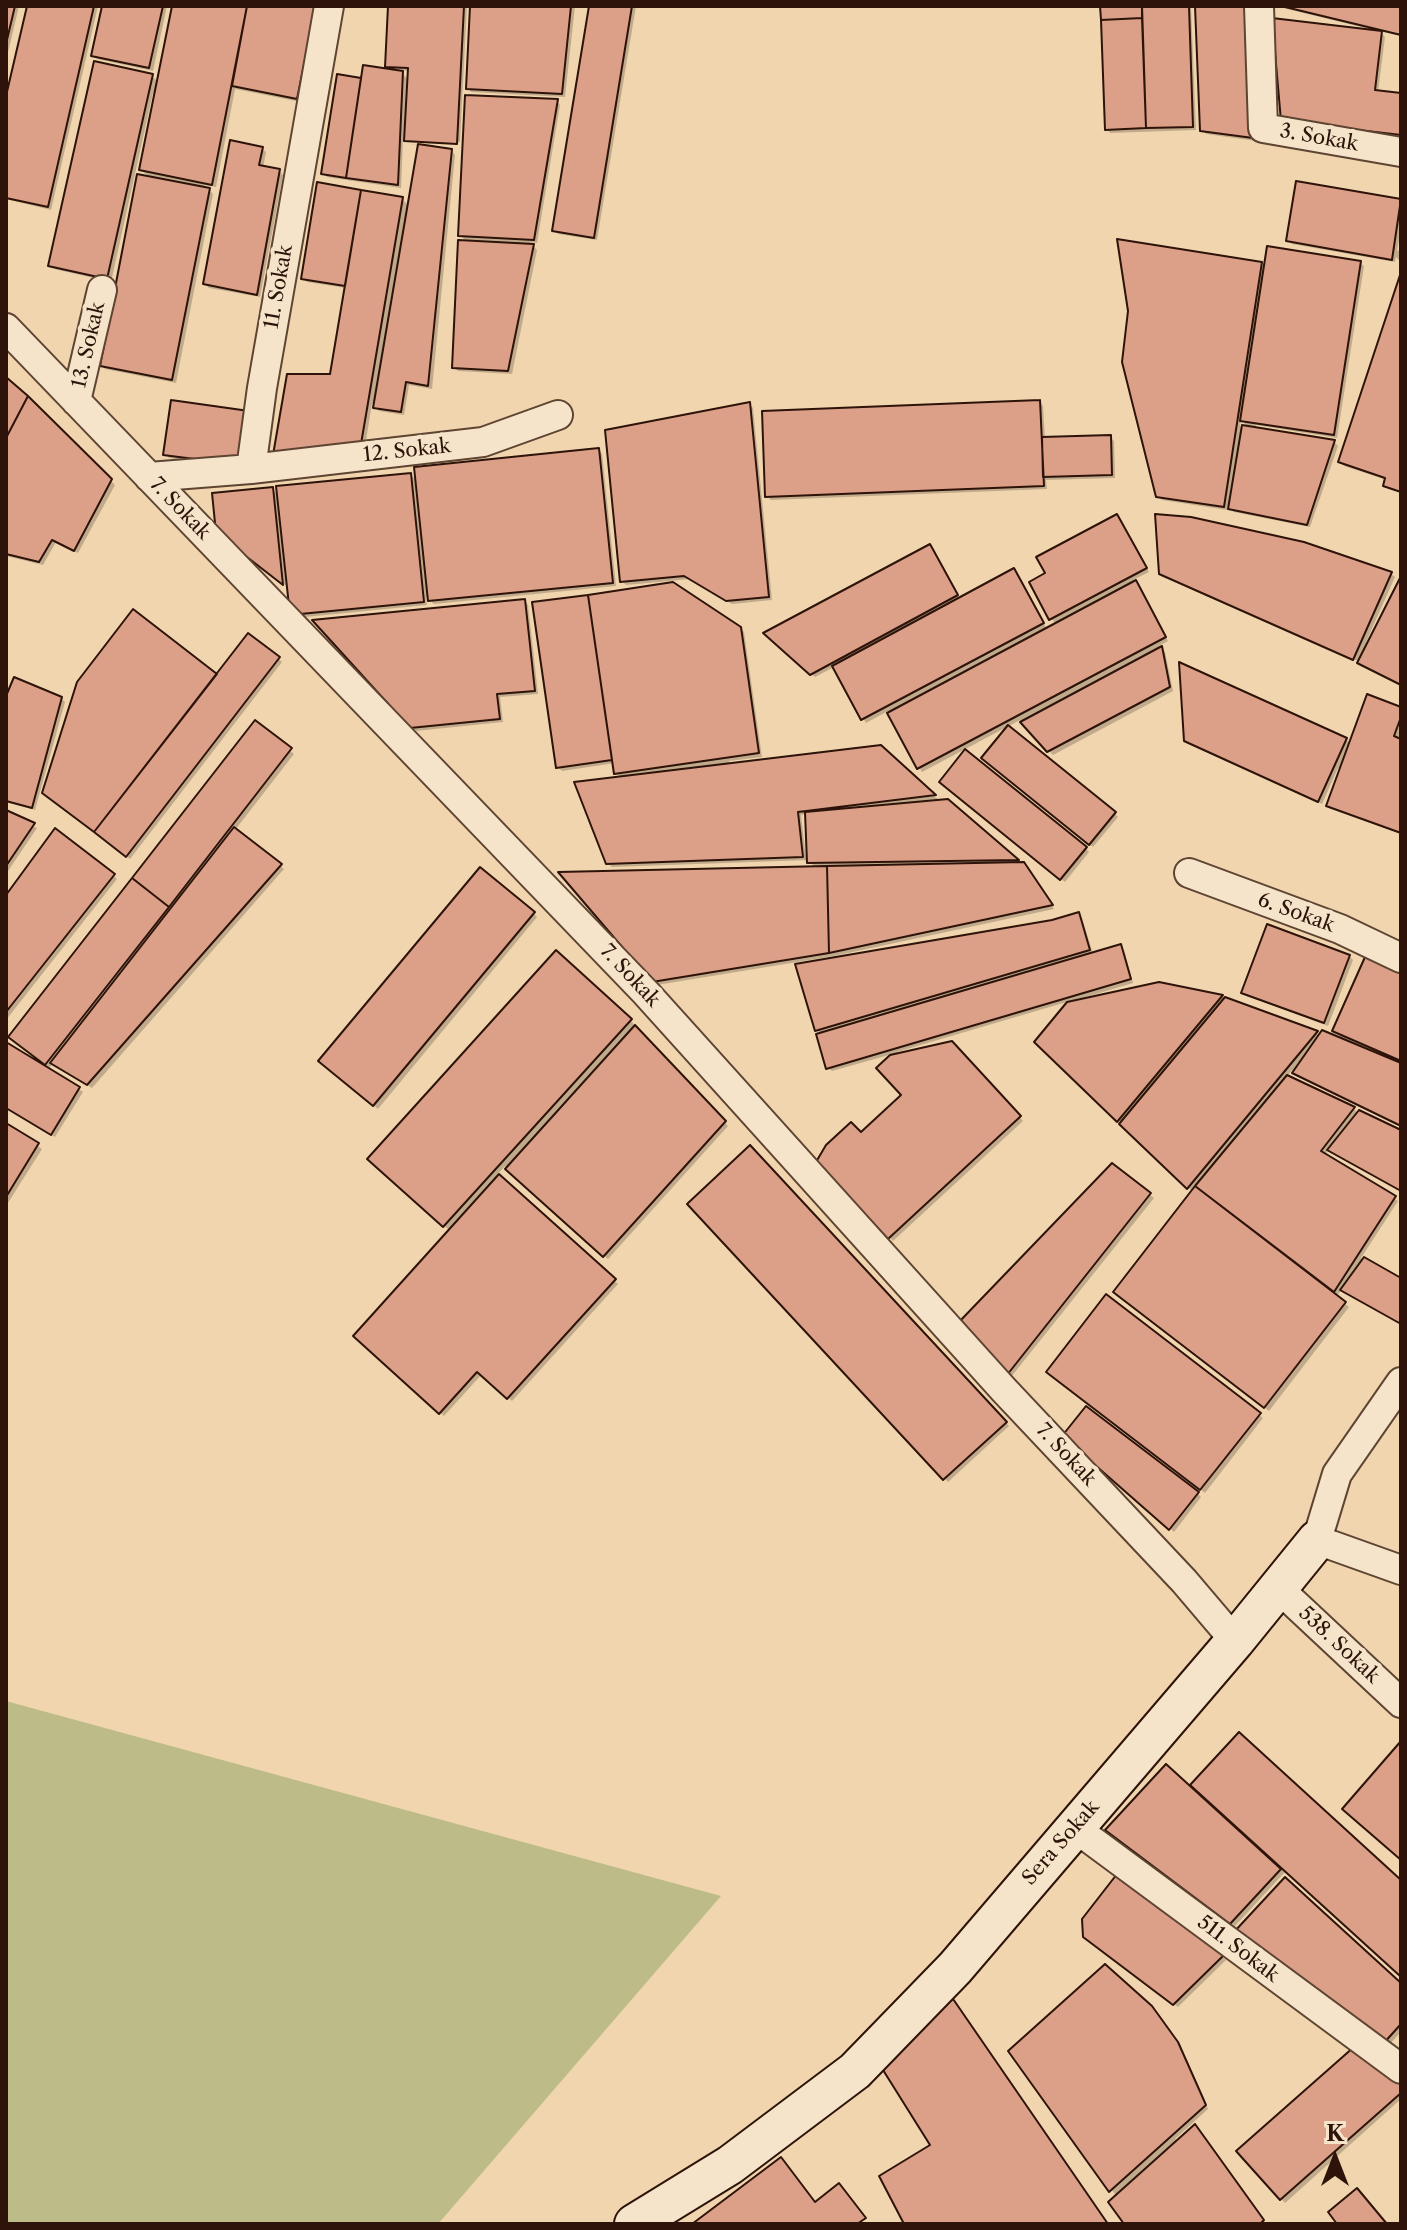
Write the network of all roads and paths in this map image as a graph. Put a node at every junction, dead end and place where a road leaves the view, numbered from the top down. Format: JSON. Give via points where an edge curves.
{"nodes":[{"id":1,"x":329,"y":6,"type":"edge"},
{"id":2,"x":1259,"y":6,"type":"edge"},
{"id":3,"x":1401,"y":152,"type":"edge"},
{"id":4,"x":102,"y":290,"type":"dead end"},
{"id":5,"x":6,"y":328,"type":"edge"},
{"id":6,"x":76,"y":401,"type":"junction"},
{"id":7,"x":558,"y":415,"type":"dead end"},
{"id":8,"x":251,"y":469,"type":"junction"},
{"id":9,"x":149,"y":477,"type":"junction"},
{"id":10,"x":1189,"y":873,"type":"dead end"},
{"id":11,"x":1401,"y":958,"type":"edge"},
{"id":12,"x":1401,"y":1382,"type":"edge"},
{"id":13,"x":1317,"y":1540,"type":"junction"},
{"id":14,"x":1401,"y":1570,"type":"edge"},
{"id":15,"x":1278,"y":1588,"type":"junction"},
{"id":16,"x":1235,"y":1641,"type":"junction"},
{"id":17,"x":1401,"y":1703,"type":"edge"},
{"id":18,"x":1075,"y":1828,"type":"junction"},
{"id":19,"x":1401,"y":2069,"type":"edge"},
{"id":20,"x":634,"y":2224,"type":"edge"}],
"edges":[{"from":1,"to":8,"type":"street","name":"11. Sokak"},
{"from":2,"to":3,"type":"street","name":"3. Sokak","via":[[1263,128]]},
{"from":4,"to":6,"type":"street","name":"13. Sokak"},
{"from":5,"to":6,"type":"street","name":"7. Sokak"},
{"from":6,"to":9,"type":"street","name":"7. Sokak"},
{"from":7,"to":8,"type":"street","name":"12. Sokak","via":[[483,442]]},
{"from":8,"to":9,"type":"street"},
{"from":9,"to":16,"type":"street","name":"7. Sokak","via":[[646,993]]},
{"from":10,"to":11,"type":"street","name":"6. Sokak","via":[[1340,929]]},
{"from":12,"to":13,"type":"street","name":"Sera Sokak","via":[[1337,1474]]},
{"from":13,"to":14,"type":"street"},
{"from":13,"to":15,"type":"street","name":"Sera Sokak"},
{"from":15,"to":16,"type":"street","name":"Sera Sokak"},
{"from":15,"to":17,"type":"street","name":"538. Sokak"},
{"from":16,"to":18,"type":"street","name":"Sera Sokak"},
{"from":18,"to":19,"type":"street","name":"511. Sokak"},
{"from":18,"to":20,"type":"street","name":"Sera Sokak","via":[[955,1968],[855,2071],[730,2165]]}]}
